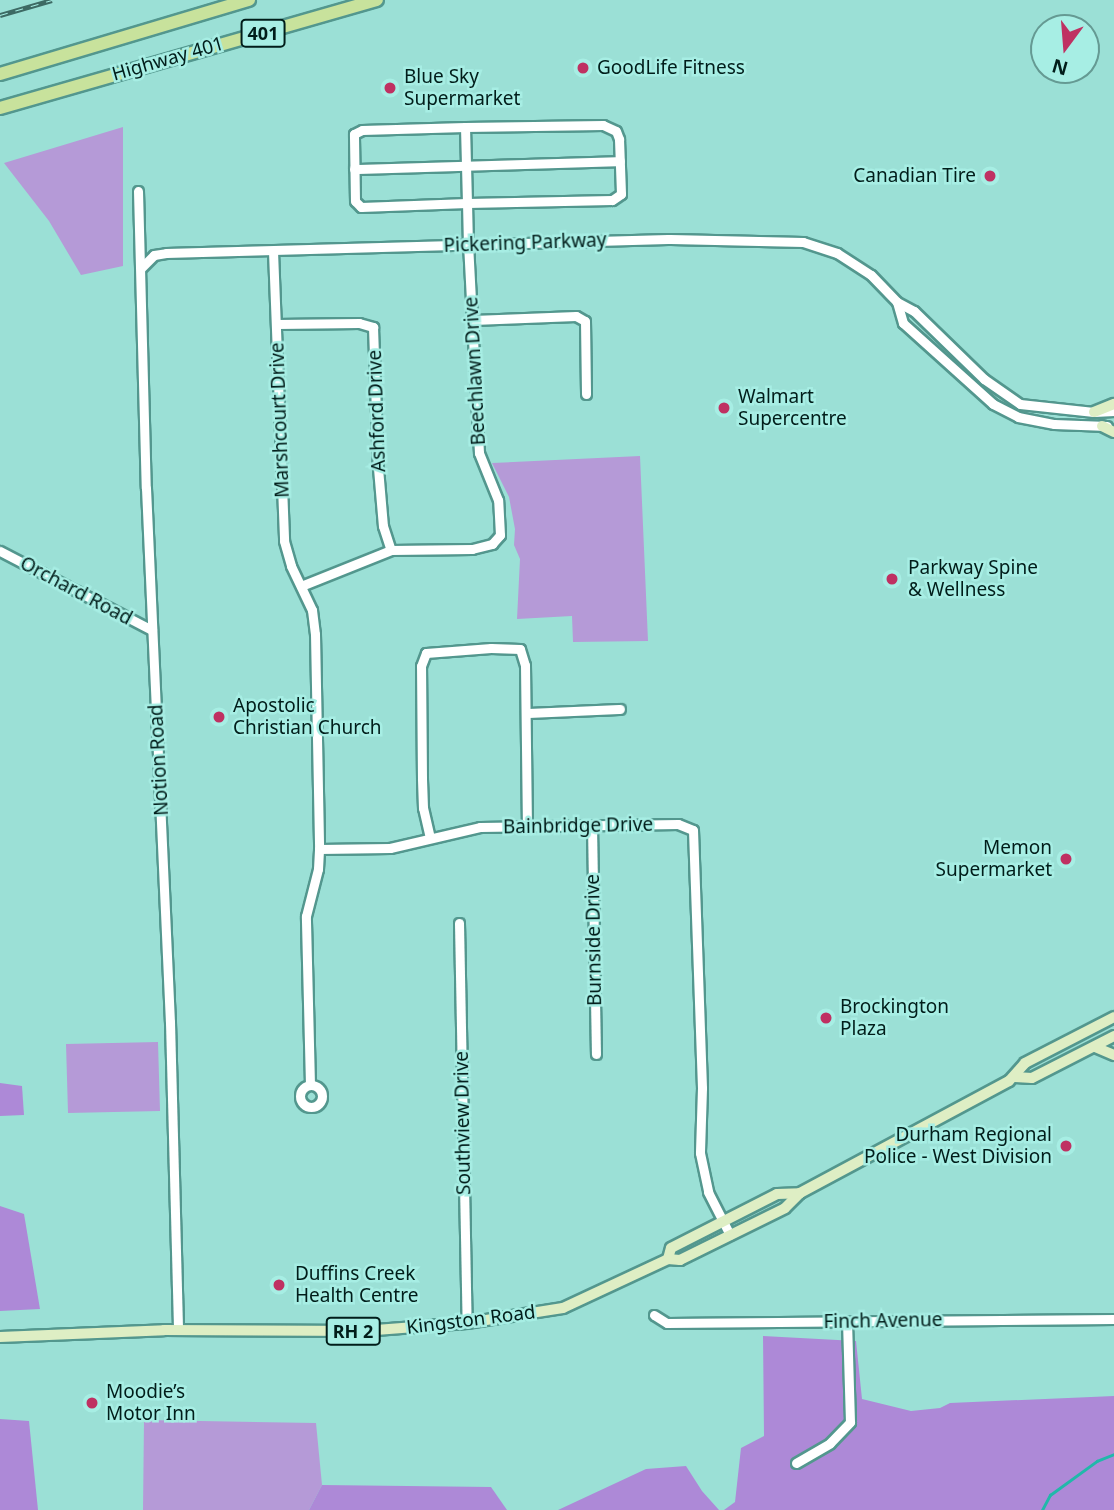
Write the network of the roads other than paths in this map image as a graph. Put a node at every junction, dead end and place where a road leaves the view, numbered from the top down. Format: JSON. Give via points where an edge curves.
{"nodes":[{"id":1,"x":249,"y":0,"type":"edge"},
{"id":2,"x":377,"y":0,"type":"edge"},
{"id":3,"x":0,"y":74,"type":"edge"},
{"id":4,"x":0,"y":108,"type":"edge"},
{"id":5,"x":465,"y":127,"type":"junction"},
{"id":6,"x":620,"y":161,"type":"junction"},
{"id":7,"x":466,"y":166,"type":"junction"},
{"id":8,"x":354,"y":169,"type":"junction"},
{"id":9,"x":138,"y":191,"type":"dead end"},
{"id":10,"x":467,"y":203,"type":"junction"},
{"id":11,"x":468,"y":246,"type":"junction"},
{"id":12,"x":273,"y":251,"type":"junction"},
{"id":13,"x":140,"y":270,"type":"junction"},
{"id":14,"x":897,"y":302,"type":"junction"},
{"id":15,"x":473,"y":320,"type":"junction"},
{"id":16,"x":277,"y":324,"type":"junction"},
{"id":17,"x":954,"y":351,"type":"junction"},
{"id":18,"x":946,"y":361,"type":"junction"},
{"id":19,"x":586,"y":394,"type":"dead end"},
{"id":20,"x":1114,"y":404,"type":"edge"},
{"id":21,"x":1114,"y":411,"type":"edge"},
{"id":22,"x":1094,"y":412,"type":"junction"},
{"id":23,"x":1102,"y":426,"type":"junction"},
{"id":24,"x":1114,"y":426,"type":"edge"},
{"id":25,"x":1114,"y":432,"type":"edge"},
{"id":26,"x":391,"y":550,"type":"junction"},
{"id":27,"x":0,"y":551,"type":"edge"},
{"id":28,"x":301,"y":586,"type":"junction"},
{"id":29,"x":152,"y":630,"type":"junction"},
{"id":30,"x":620,"y":709,"type":"dead end"},
{"id":31,"x":527,"y":713,"type":"junction"},
{"id":32,"x":527,"y":826,"type":"junction"},
{"id":33,"x":592,"y":826,"type":"junction"},
{"id":34,"x":430,"y":838,"type":"junction"},
{"id":35,"x":319,"y":849,"type":"junction"},
{"id":36,"x":459,"y":923,"type":"dead end"},
{"id":37,"x":1114,"y":1017,"type":"edge"},
{"id":38,"x":1114,"y":1036,"type":"edge"},
{"id":39,"x":1095,"y":1047,"type":"junction"},
{"id":40,"x":596,"y":1054,"type":"dead end"},
{"id":41,"x":1114,"y":1055,"type":"edge"},
{"id":42,"x":1015,"y":1077,"type":"junction"},
{"id":43,"x":310,"y":1085,"type":"dead end"},
{"id":44,"x":800,"y":1193,"type":"junction"},
{"id":45,"x":724,"y":1222,"type":"junction"},
{"id":46,"x":730,"y":1235,"type":"junction"},
{"id":47,"x":668,"y":1259,"type":"junction"},
{"id":48,"x":654,"y":1315,"type":"dead end"},
{"id":49,"x":1114,"y":1319,"type":"edge"},
{"id":50,"x":847,"y":1322,"type":"junction"},
{"id":51,"x":467,"y":1323,"type":"junction"},
{"id":52,"x":178,"y":1330,"type":"junction"},
{"id":53,"x":0,"y":1337,"type":"edge"},
{"id":54,"x":796,"y":1463,"type":"dead end"}],
"edges":[{"from":1,"to":3,"type":"highway","name":"Highway 401","number":"401"},
{"from":2,"to":4,"type":"highway","name":"Highway 401","number":"401"},
{"from":5,"to":6,"type":"street","via":[[611,127],[619,139]]},
{"from":5,"to":7,"type":"street","name":"Beechlawn Drive"},
{"from":5,"to":8,"type":"street","via":[[362,130],[352,139]]},
{"from":6,"to":7,"type":"street"},
{"from":6,"to":10,"type":"street","via":[[621,194],[612,200]]},
{"from":7,"to":8,"type":"street"},
{"from":7,"to":10,"type":"street","name":"Beechlawn Drive"},
{"from":8,"to":10,"type":"street","via":[[355,201],[361,206]]},
{"from":9,"to":13,"type":"street","name":"Notion Road"},
{"from":10,"to":11,"type":"street","name":"Beechlawn Drive"},
{"from":11,"to":12,"type":"street","name":"Pickering Parkway"},
{"from":11,"to":14,"type":"street","name":"Pickering Parkway","via":[[668,239],[803,242],[836,253],[871,275]]},
{"from":11,"to":15,"type":"street","name":"Beechlawn Drive"},
{"from":12,"to":13,"type":"street","name":"Pickering Parkway","via":[[166,253],[154,255]]},
{"from":12,"to":16,"type":"street","name":"Marshcourt Drive"},
{"from":13,"to":29,"type":"street","name":"Notion Road"},
{"from":14,"to":17,"type":"street","name":"Pickering Parkway","via":[[914,311]]},
{"from":14,"to":18,"type":"street","name":"Pickering Parkway","via":[[903,323]]},
{"from":15,"to":19,"type":"street","via":[[576,316],[585,321]]},
{"from":15,"to":26,"type":"street","name":"Beechlawn Drive","via":[[479,453],[498,500],[500,535],[492,544],[472,549]]},
{"from":16,"to":26,"type":"street","name":"Ashford Drive","via":[[359,323],[373,327],[378,468],[383,526]]},
{"from":16,"to":28,"type":"street","name":"Marshcourt Drive","via":[[284,541]]},
{"from":17,"to":18,"type":"street"},
{"from":17,"to":22,"type":"street","name":"Pickering Parkway","via":[[1020,404]]},
{"from":18,"to":23,"type":"street","name":"Pickering Parkway","via":[[993,404],[1018,417]]},
{"from":20,"to":22,"type":"main road"},
{"from":21,"to":22,"type":"street","name":"Pickering Parkway"},
{"from":23,"to":24,"type":"street","name":"Pickering Parkway"},
{"from":23,"to":25,"type":"main road"},
{"from":26,"to":28,"type":"street","name":"Beechlawn Drive"},
{"from":27,"to":29,"type":"street","name":"Orchard Road"},
{"from":28,"to":35,"type":"street","via":[[312,610],[315,634]]},
{"from":29,"to":52,"type":"street","name":"Notion Road"},
{"from":30,"to":31,"type":"street"},
{"from":31,"to":32,"type":"street"},
{"from":31,"to":34,"type":"street","via":[[525,665],[518,647],[426,653],[421,666],[422,778]]},
{"from":32,"to":33,"type":"street","name":"Bainbridge Drive"},
{"from":32,"to":34,"type":"street","name":"Bainbridge Drive","via":[[480,827]]},
{"from":33,"to":40,"type":"street","name":"Burnside Drive"},
{"from":33,"to":45,"type":"street","name":"Bainbridge Drive","via":[[678,824],[693,830],[701,1153],[708,1192]]},
{"from":34,"to":35,"type":"street","name":"Bainbridge Drive","via":[[390,848]]},
{"from":35,"to":43,"type":"street","via":[[306,916]]},
{"from":36,"to":51,"type":"street","name":"Southview Drive"},
{"from":37,"to":42,"type":"main road","name":"Kingston Road","via":[[1025,1063]]},
{"from":38,"to":39,"type":"main road","name":"Kingston Road","number":"RH 2"},
{"from":39,"to":41,"type":"main road"},
{"from":39,"to":42,"type":"main road","name":"Kingston Road","number":"RH 2","via":[[1032,1079]]},
{"from":42,"to":44,"type":"main road","name":"Kingston Road","number":"RH 2"},
{"from":44,"to":45,"type":"main road","name":"Kingston Road","number":"RH 2","via":[[777,1194]]},
{"from":44,"to":46,"type":"main road","name":"Kingston Road","number":"RH 2","via":[[785,1208]]},
{"from":45,"to":46,"type":"street","name":"Bainbridge Drive"},
{"from":45,"to":47,"type":"main road","name":"Kingston Road","number":"RH 2","via":[[671,1248]]},
{"from":46,"to":47,"type":"main road","name":"Kingston Road","number":"RH 2","via":[[680,1260]]},
{"from":47,"to":51,"type":"main road","name":"Kingston Road","number":"RH 2","via":[[563,1308]]},
{"from":48,"to":50,"type":"street","name":"Finch Avenue","via":[[667,1323]]},
{"from":49,"to":50,"type":"street","name":"Finch Avenue"},
{"from":50,"to":54,"type":"street","via":[[850,1422],[830,1443]]},
{"from":51,"to":52,"type":"main road","name":"Kingston Road","number":"RH 2","via":[[363,1331]]},
{"from":52,"to":53,"type":"main road","number":"RH 2"}]}
